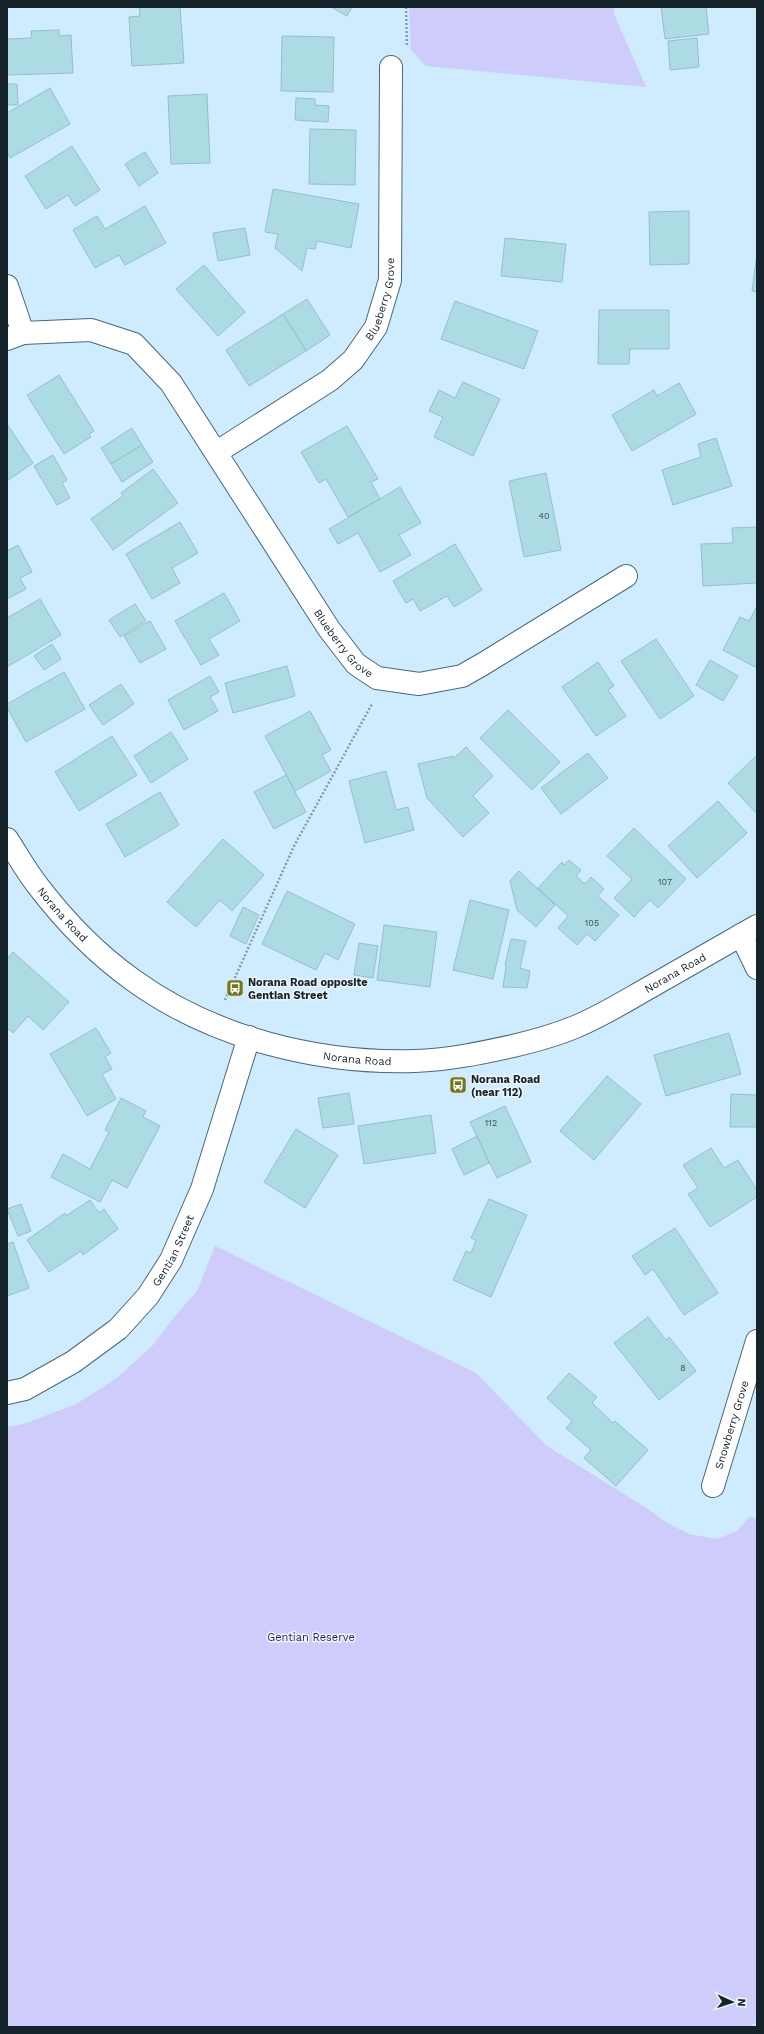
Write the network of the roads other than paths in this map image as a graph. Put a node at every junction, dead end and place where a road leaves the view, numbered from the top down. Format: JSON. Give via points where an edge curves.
{"nodes":[{"id":1,"x":391,"y":67,"type":"road end"},
{"id":2,"x":7,"y":286,"type":"edge"},
{"id":3,"x":15,"y":336,"type":"edge"},
{"id":4,"x":216,"y":452,"type":"junction"},
{"id":5,"x":626,"y":576,"type":"dead end"},
{"id":6,"x":7,"y":838,"type":"edge"},
{"id":7,"x":749,"y":930,"type":"edge"},
{"id":8,"x":757,"y":968,"type":"edge"},
{"id":9,"x":249,"y":1037,"type":"junction"},
{"id":10,"x":757,"y":1341,"type":"edge"},
{"id":11,"x":7,"y":1393,"type":"edge"},
{"id":12,"x":713,"y":1486,"type":"dead end"}],
"edges":[{"from":1,"to":4,"type":"street","name":"Blueberry Grove","via":[[390,280],[376,327],[353,360],[330,380]]},
{"from":2,"to":3,"type":"street","name":"Blueberry Grove"},
{"from":3,"to":4,"type":"street","name":"Blueberry Grove","via":[[91,330],[134,344],[171,383]]},
{"from":4,"to":5,"type":"street","name":"Blueberry Grove","via":[[329,629],[356,664],[377,678],[419,684],[462,676]]},
{"from":6,"to":9,"type":"street","name":"Norana Road","via":[[38,885],[66,918],[111,962],[141,985],[180,1008],[214,1025]]},
{"from":7,"to":8,"type":"street"},
{"from":7,"to":9,"type":"street","name":"Norana Road","via":[[623,1003],[575,1027],[497,1050],[454,1058],[415,1061],[369,1059],[319,1055]]},
{"from":9,"to":11,"type":"street","name":"Gentian Street","via":[[202,1189],[171,1260],[148,1296],[118,1330],[73,1362],[25,1389]]},
{"from":10,"to":12,"type":"street","name":"Snowberry Grove"}]}
